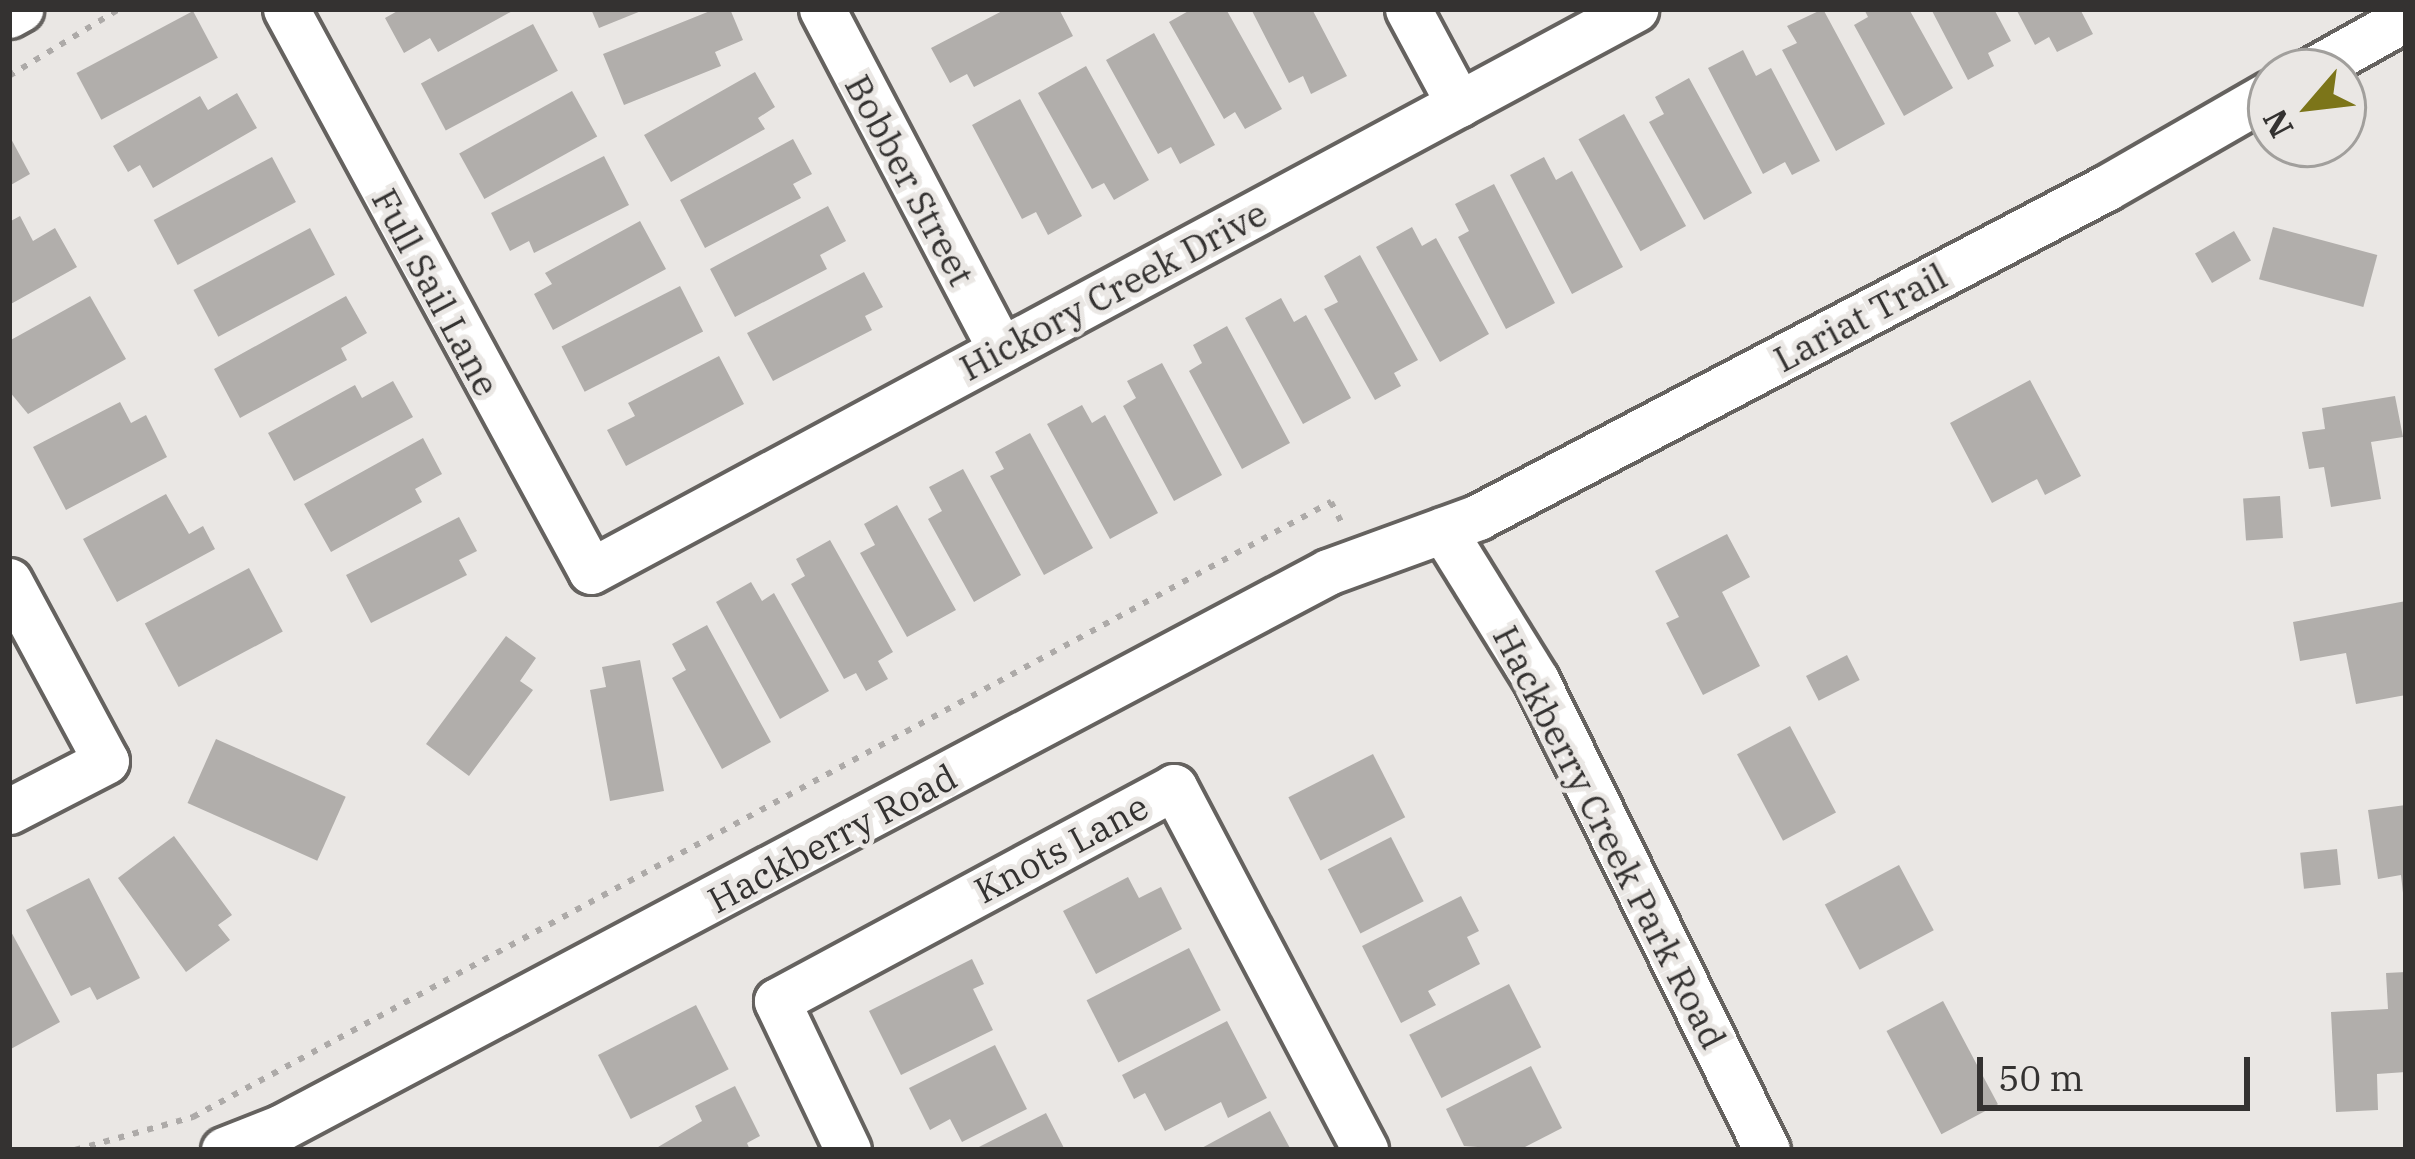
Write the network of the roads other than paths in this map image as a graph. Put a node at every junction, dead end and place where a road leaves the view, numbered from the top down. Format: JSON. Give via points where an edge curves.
{"nodes":[{"id":1,"x":20,"y":9,"type":"edge"},
{"id":2,"x":286,"y":9,"type":"edge"},
{"id":3,"x":822,"y":9,"type":"edge"},
{"id":4,"x":1408,"y":9,"type":"edge"},
{"id":5,"x":1635,"y":9,"type":"edge"},
{"id":6,"x":9,"y":15,"type":"edge"},
{"id":7,"x":2402,"y":31,"type":"edge"},
{"id":8,"x":2363,"y":48,"type":"edge"},
{"id":9,"x":1460,"y":104,"type":"junction"},
{"id":10,"x":2247,"y":107,"type":"edge"},
{"id":11,"x":1001,"y":350,"type":"junction"},
{"id":12,"x":1443,"y":530,"type":"junction"},
{"id":13,"x":591,"y":571,"type":"joint"},
{"id":14,"x":9,"y":580,"type":"edge"},
{"id":15,"x":9,"y":811,"type":"edge"},
{"id":16,"x":224,"y":1150,"type":"edge"},
{"id":17,"x":848,"y":1150,"type":"edge"},
{"id":18,"x":1365,"y":1150,"type":"edge"},
{"id":19,"x":1767,"y":1150,"type":"edge"}],
"edges":[{"from":1,"to":6,"type":"street"},
{"from":2,"to":13,"type":"street","name":"Full Sail Lane"},
{"from":3,"to":11,"type":"street","name":"Bobber Street"},
{"from":4,"to":9,"type":"street"},
{"from":5,"to":9,"type":"street","name":"Hickory Creek Drive"},
{"from":7,"to":8,"type":"street"},
{"from":9,"to":11,"type":"street","name":"Hickory Creek Drive"},
{"from":10,"to":12,"type":"street","name":"Lariat Trail","via":[[2106,188]]},
{"from":11,"to":13,"type":"street","name":"Hickory Creek Drive"},
{"from":12,"to":16,"type":"street","name":"Hackberry Road","via":[[1360,557],[282,1127]]},
{"from":12,"to":19,"type":"street","name":"Hackberry Creek Park Road","via":[[1536,680]]},
{"from":14,"to":15,"type":"street","via":[[106,761]]},
{"from":17,"to":18,"type":"street","name":"Knots Lane","via":[[777,1000],[1174,787]]}]}
